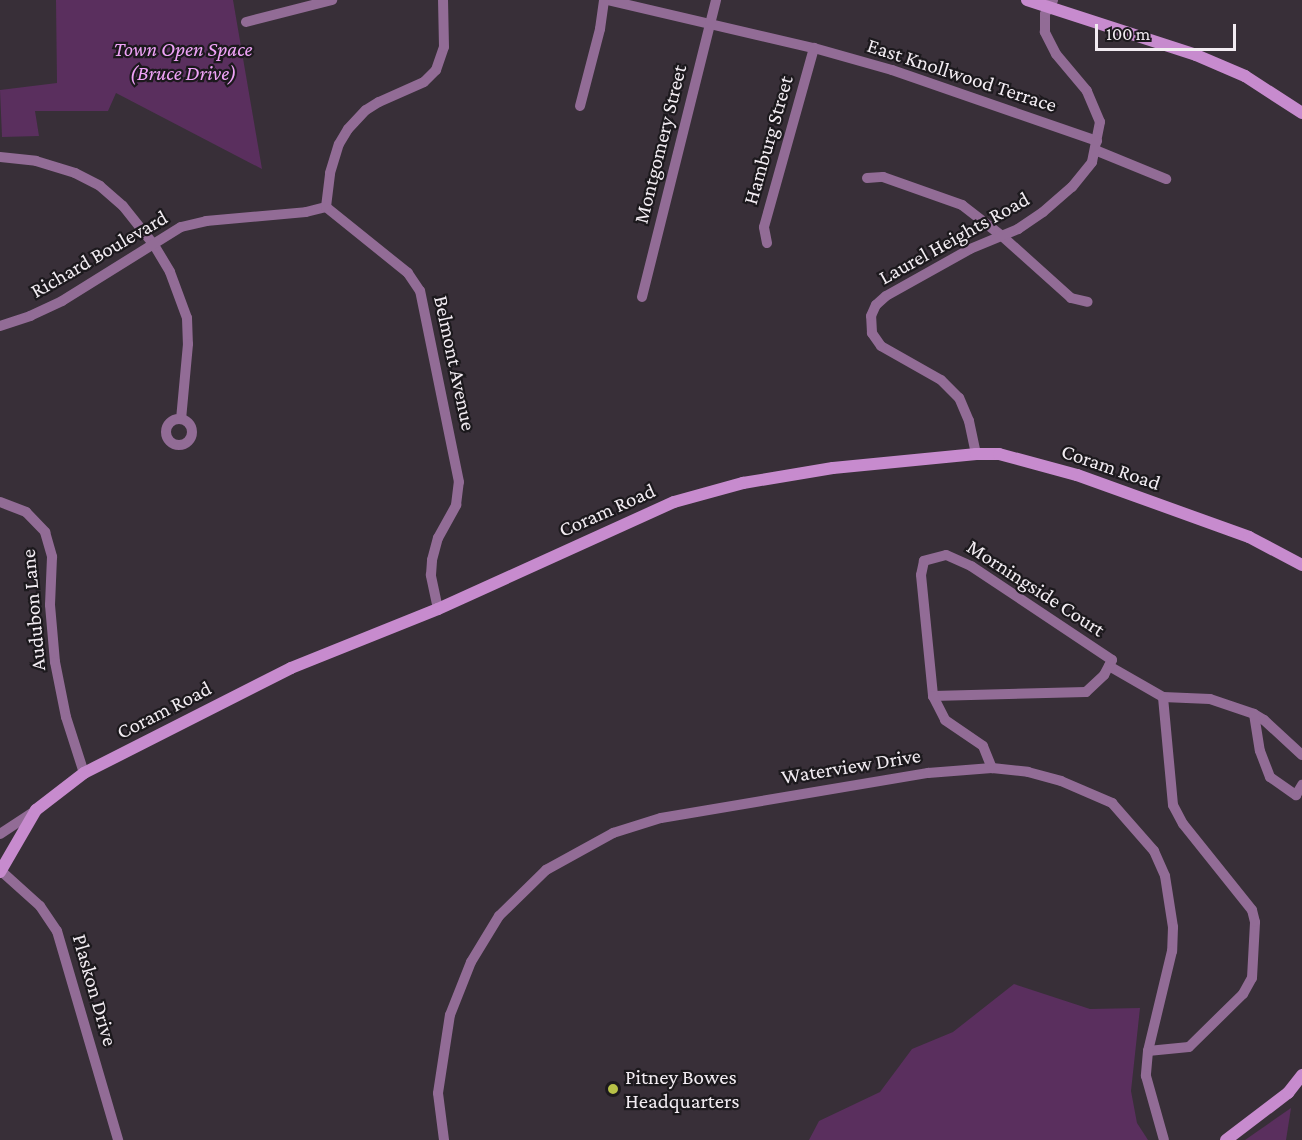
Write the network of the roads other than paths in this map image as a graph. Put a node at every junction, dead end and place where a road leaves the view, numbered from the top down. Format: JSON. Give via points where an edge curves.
{"nodes":[{"id":1,"x":332,"y":0,"type":"edge"},
{"id":2,"x":443,"y":0,"type":"edge"},
{"id":3,"x":605,"y":0,"type":"edge"},
{"id":4,"x":716,"y":0,"type":"edge"},
{"id":5,"x":1027,"y":0,"type":"edge"},
{"id":6,"x":1051,"y":3,"type":"edge"},
{"id":7,"x":246,"y":22,"type":"dead end"},
{"id":8,"x":711,"y":23,"type":"junction"},
{"id":9,"x":814,"y":48,"type":"junction"},
{"id":10,"x":580,"y":106,"type":"dead end"},
{"id":11,"x":1302,"y":113,"type":"edge"},
{"id":12,"x":1096,"y":145,"type":"junction"},
{"id":13,"x":0,"y":157,"type":"edge"},
{"id":14,"x":867,"y":178,"type":"dead end"},
{"id":15,"x":1166,"y":178,"type":"dead end"},
{"id":16,"x":326,"y":207,"type":"junction"},
{"id":17,"x":1002,"y":236,"type":"junction"},
{"id":18,"x":767,"y":243,"type":"dead end"},
{"id":19,"x":154,"y":245,"type":"junction"},
{"id":20,"x":642,"y":297,"type":"dead end"},
{"id":21,"x":1088,"y":302,"type":"dead end"},
{"id":22,"x":0,"y":326,"type":"edge"},
{"id":23,"x":181,"y":419,"type":"dead end"},
{"id":24,"x":976,"y":454,"type":"junction"},
{"id":25,"x":0,"y":502,"type":"edge"},
{"id":26,"x":1302,"y":565,"type":"edge"},
{"id":27,"x":438,"y":609,"type":"junction"},
{"id":28,"x":1109,"y":666,"type":"junction"},
{"id":29,"x":933,"y":696,"type":"junction"},
{"id":30,"x":1163,"y":697,"type":"junction"},
{"id":31,"x":1254,"y":714,"type":"junction"},
{"id":32,"x":1302,"y":755,"type":"edge"},
{"id":33,"x":992,"y":768,"type":"junction"},
{"id":34,"x":84,"y":772,"type":"junction"},
{"id":35,"x":1302,"y":785,"type":"edge"},
{"id":36,"x":36,"y":810,"type":"junction"},
{"id":37,"x":0,"y":834,"type":"edge"},
{"id":38,"x":0,"y":871,"type":"edge"},
{"id":39,"x":1148,"y":1051,"type":"junction"},
{"id":40,"x":1302,"y":1075,"type":"edge"},
{"id":41,"x":118,"y":1140,"type":"edge"},
{"id":42,"x":444,"y":1140,"type":"edge"},
{"id":43,"x":1164,"y":1140,"type":"edge"},
{"id":44,"x":1226,"y":1140,"type":"edge"}],
"edges":[{"from":1,"to":7,"type":"street"},
{"from":2,"to":16,"type":"street","via":[[444,47],[436,70],[424,82],[372,106],[348,129],[332,165]]},
{"from":3,"to":8,"type":"street","name":"East Knollwood Terrace"},
{"from":3,"to":10,"type":"street"},
{"from":4,"to":8,"type":"street","name":"Montgomery Street"},
{"from":5,"to":6,"type":"street"},
{"from":6,"to":11,"type":"street","via":[[1223,66]]},
{"from":6,"to":12,"type":"street","via":[[1045,32],[1056,54],[1094,103],[1100,122]]},
{"from":8,"to":9,"type":"street","name":"East Knollwood Terrace"},
{"from":8,"to":20,"type":"street","name":"Montgomery Street"},
{"from":9,"to":12,"type":"street","name":"East Knollwood Terrace","via":[[892,70]]},
{"from":9,"to":18,"type":"street","name":"Hamburg Street","via":[[764,227]]},
{"from":12,"to":15,"type":"street","name":"East Knollwood Terrace"},
{"from":12,"to":17,"type":"street","name":"Laurel Heights Road","via":[[1092,162],[1058,201]]},
{"from":13,"to":19,"type":"street","via":[[36,161],[75,173],[100,186],[123,206]]},
{"from":14,"to":17,"type":"street","via":[[884,177],[962,205]]},
{"from":16,"to":19,"type":"street","name":"Richard Boulevard","via":[[206,221],[181,227]]},
{"from":16,"to":27,"type":"street","name":"Belmont Avenue","via":[[408,273],[420,291],[459,482],[456,505],[438,538],[432,560]]},
{"from":17,"to":21,"type":"street","via":[[1071,298]]},
{"from":17,"to":24,"type":"street","name":"Laurel Heights Road","via":[[970,249],[886,296],[871,316],[877,343],[941,380],[959,398]]},
{"from":19,"to":22,"type":"street","name":"Richard Boulevard","via":[[62,301]]},
{"from":19,"to":23,"type":"street","via":[[170,272],[187,318]]},
{"from":24,"to":26,"type":"street","name":"Coram Road","via":[[1023,458],[1077,475],[1249,537]]},
{"from":24,"to":27,"type":"street","name":"Coram Road","via":[[778,475],[711,491],[645,514]]},
{"from":25,"to":34,"type":"street","name":"Audubon Lane","via":[[26,512],[45,532],[52,557],[50,605],[55,662],[66,717]]},
{"from":27,"to":34,"type":"street","name":"Coram Road","via":[[291,668]]},
{"from":28,"to":29,"type":"street","name":"Morningside Court","via":[[1086,692]]},
{"from":28,"to":29,"type":"street","name":"Morningside Court","via":[[1112,660],[970,566],[946,555],[924,561],[921,575]]},
{"from":28,"to":30,"type":"street","name":"Morningside Court"},
{"from":29,"to":33,"type":"street","name":"Morningside Court","via":[[945,720],[983,746]]},
{"from":30,"to":31,"type":"street","via":[[1210,699]]},
{"from":30,"to":39,"type":"street","via":[[1173,805],[1183,824],[1252,910],[1255,922],[1252,978],[1243,994],[1189,1047]]},
{"from":31,"to":32,"type":"street"},
{"from":31,"to":35,"type":"street","via":[[1260,751],[1270,777],[1296,795]]},
{"from":33,"to":39,"type":"street","name":"Waterview Drive","via":[[1062,781],[1112,803],[1154,851],[1165,876],[1173,927],[1172,951]]},
{"from":33,"to":42,"type":"street","name":"Waterview Drive","via":[[928,773],[661,818],[613,833],[546,870],[499,916],[471,962],[450,1015],[438,1093]]},
{"from":34,"to":36,"type":"street","name":"Coram Road"},
{"from":36,"to":37,"type":"street"},
{"from":36,"to":38,"type":"street","name":"Coram Road"},
{"from":38,"to":41,"type":"street","name":"Plaskon Drive","via":[[40,906],[57,931]]},
{"from":39,"to":43,"type":"street","name":"Waterview Drive","via":[[1146,1076]]},
{"from":40,"to":44,"type":"street","via":[[1288,1093]]}]}
